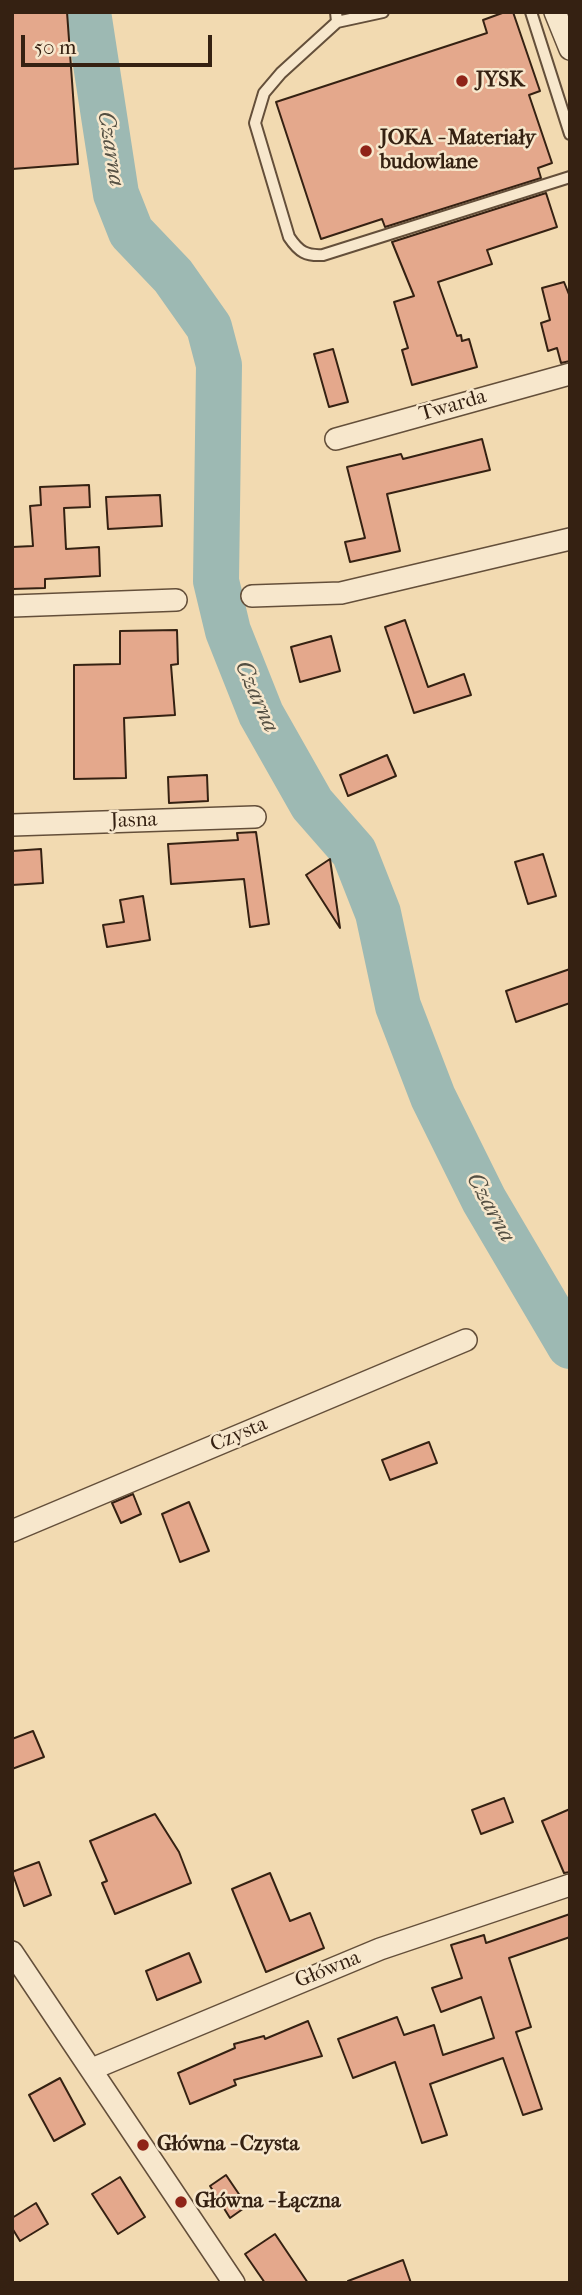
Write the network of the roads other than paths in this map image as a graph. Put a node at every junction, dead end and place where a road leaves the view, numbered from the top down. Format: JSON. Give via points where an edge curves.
{"nodes":[{"id":1,"x":383,"y":12,"type":"edge"},
{"id":2,"x":531,"y":12,"type":"edge"},
{"id":3,"x":555,"y":12,"type":"edge"},
{"id":4,"x":337,"y":17,"type":"edge"},
{"id":5,"x":570,"y":49,"type":"edge"},
{"id":6,"x":570,"y":134,"type":"edge"},
{"id":7,"x":570,"y":177,"type":"edge"},
{"id":8,"x":570,"y":374,"type":"edge"},
{"id":9,"x":336,"y":439,"type":"dead end"},
{"id":10,"x":570,"y":539,"type":"edge"},
{"id":11,"x":252,"y":596,"type":"dead end"},
{"id":12,"x":176,"y":600,"type":"dead end"},
{"id":13,"x":12,"y":606,"type":"edge"},
{"id":14,"x":255,"y":817,"type":"dead end"},
{"id":15,"x":12,"y":825,"type":"edge"},
{"id":16,"x":466,"y":1340,"type":"dead end"},
{"id":17,"x":12,"y":1531,"type":"edge"},
{"id":18,"x":570,"y":1885,"type":"edge"},
{"id":19,"x":12,"y":1952,"type":"edge"},
{"id":20,"x":92,"y":2069,"type":"junction"},
{"id":21,"x":234,"y":2283,"type":"edge"}],
"edges":[{"from":1,"to":4,"type":"lane"},
{"from":2,"to":6,"type":"lane"},
{"from":3,"to":5,"type":"street"},
{"from":4,"to":7,"type":"lane","via":[[264,93],[255,123],[289,237],[297,249],[309,256],[323,255]]},
{"from":8,"to":9,"type":"street","name":"Twarda"},
{"from":10,"to":11,"type":"street","via":[[341,593]]},
{"from":12,"to":13,"type":"street"},
{"from":14,"to":15,"type":"street","name":"Jasna"},
{"from":16,"to":17,"type":"street","name":"Czysta"},
{"from":18,"to":20,"type":"street","name":"Główna","via":[[380,1949]]},
{"from":19,"to":20,"type":"street"},
{"from":20,"to":21,"type":"street"}]}
